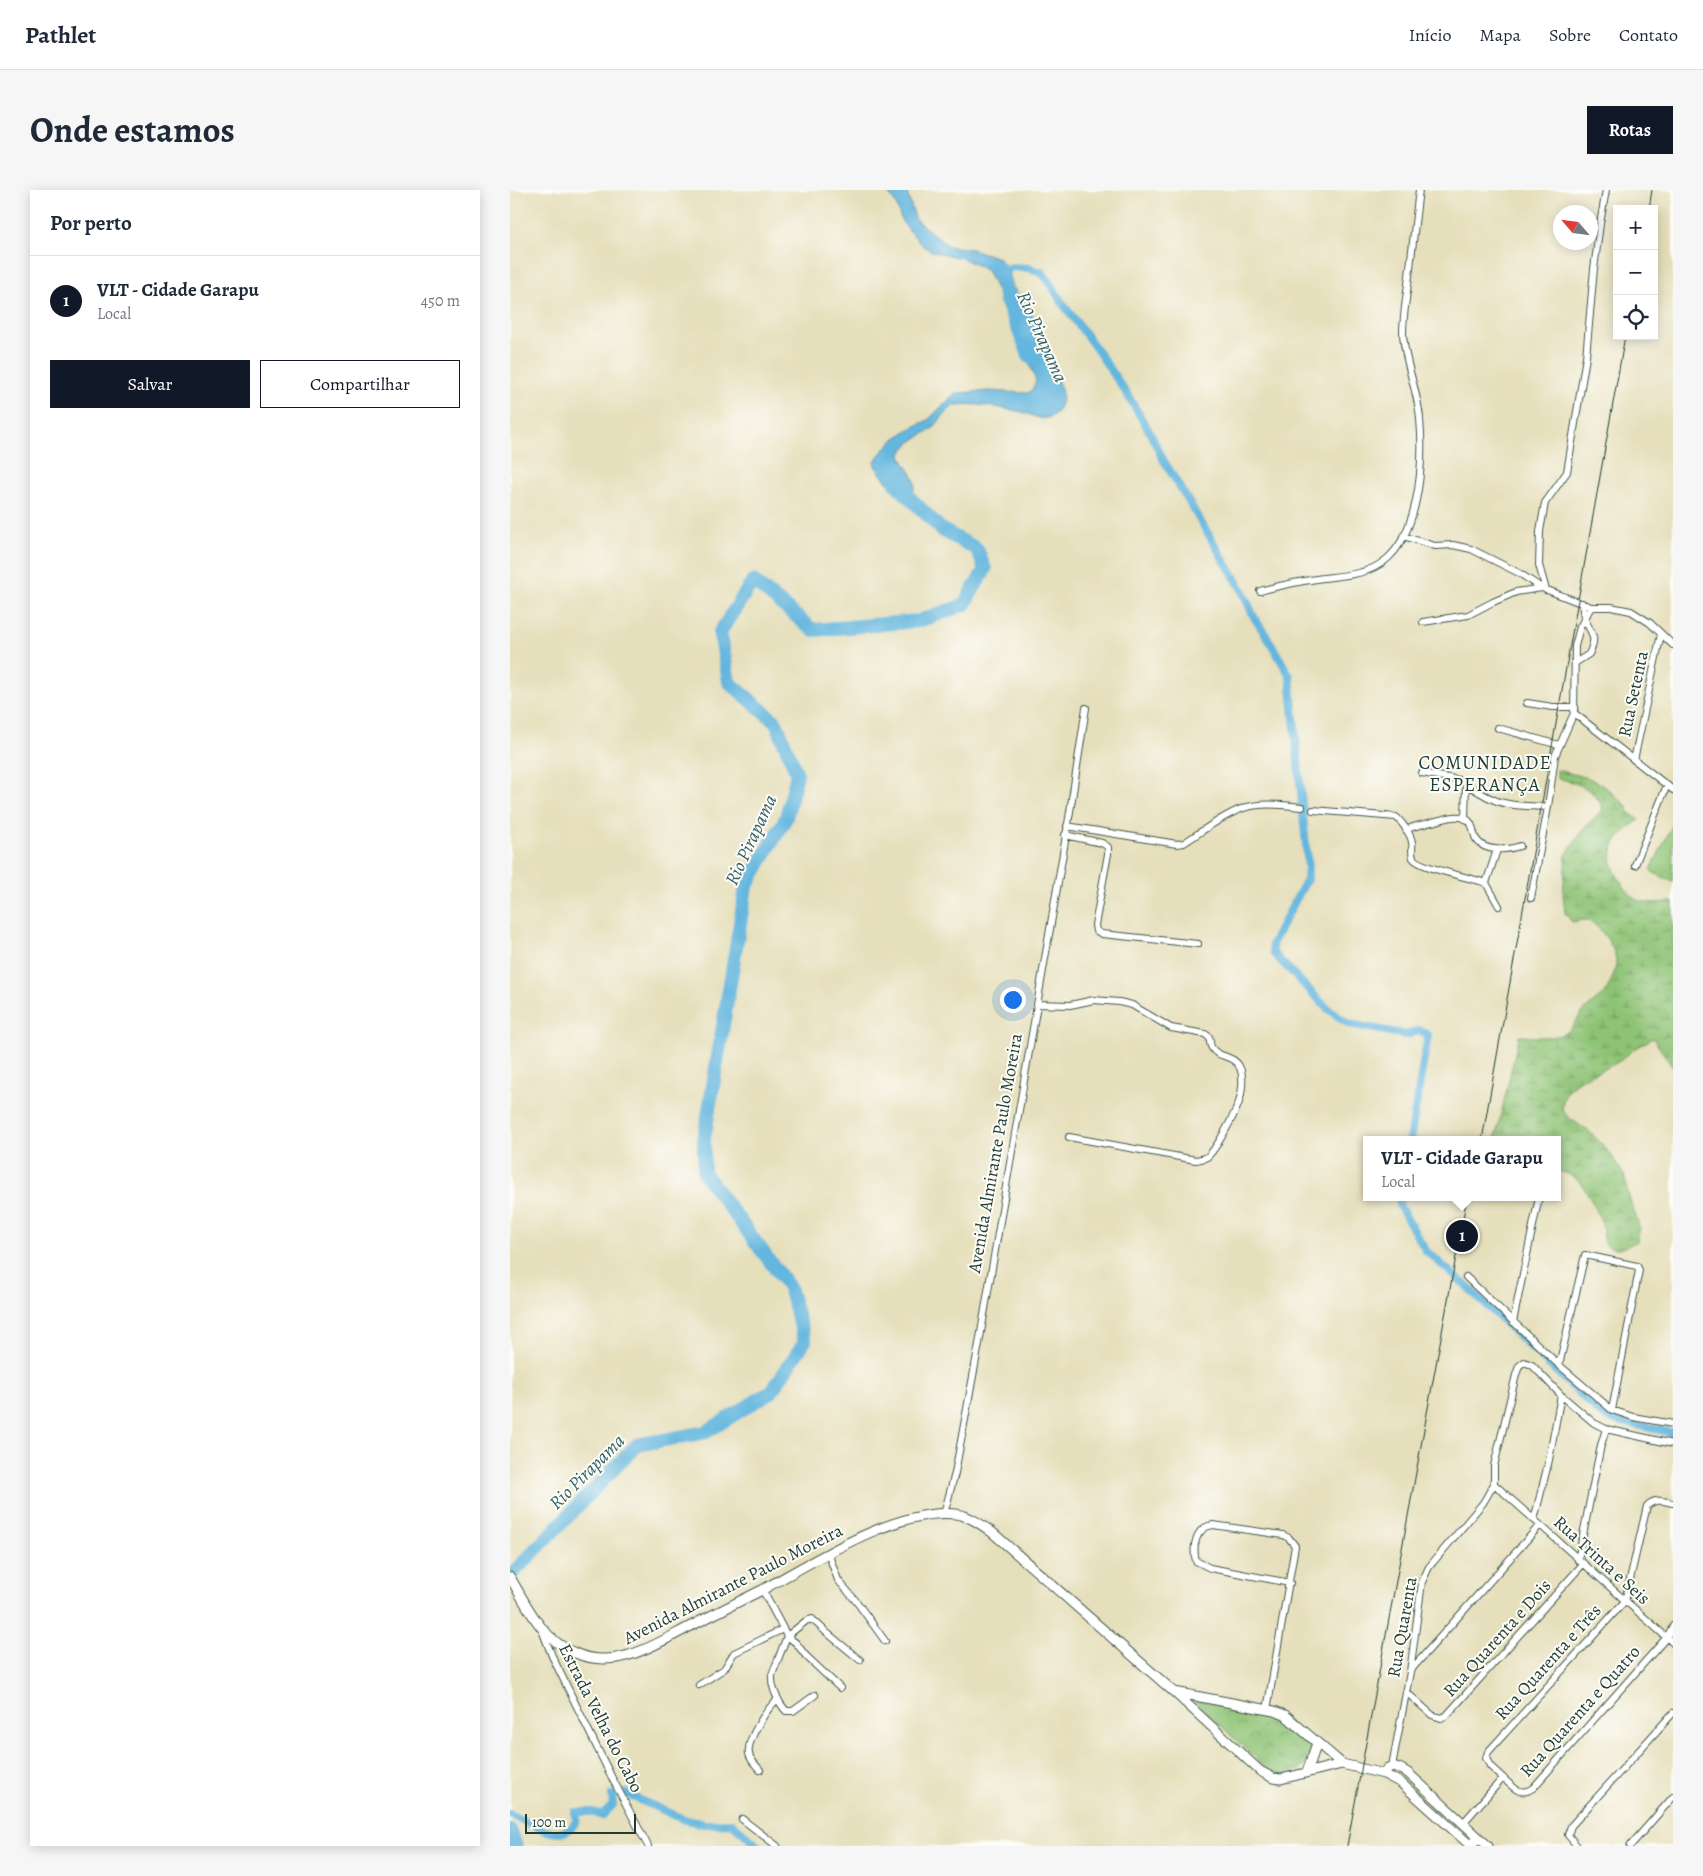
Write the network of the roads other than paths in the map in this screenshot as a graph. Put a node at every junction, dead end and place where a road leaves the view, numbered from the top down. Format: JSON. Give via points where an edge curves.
{"nodes":[{"id":1,"x":1419,"y":190,"type":"edge"},
{"id":2,"x":1606,"y":190,"type":"edge"},
{"id":3,"x":1403,"y":536,"type":"junction"},
{"id":4,"x":1544,"y":589,"type":"junction"},
{"id":5,"x":1260,"y":590,"type":"dead end"},
{"id":6,"x":1582,"y":603,"type":"junction"},
{"id":7,"x":1591,"y":607,"type":"junction"},
{"id":8,"x":1584,"y":619,"type":"junction"},
{"id":9,"x":1423,"y":622,"type":"dead end"},
{"id":10,"x":1661,"y":634,"type":"junction"},
{"id":11,"x":1673,"y":645,"type":"edge"},
{"id":12,"x":1575,"y":663,"type":"junction"},
{"id":13,"x":1527,"y":703,"type":"dead end"},
{"id":14,"x":1086,"y":708,"type":"dead end"},
{"id":15,"x":1575,"y":710,"type":"junction"},
{"id":16,"x":1498,"y":728,"type":"dead end"},
{"id":17,"x":1559,"y":745,"type":"junction"},
{"id":18,"x":1634,"y":760,"type":"junction"},
{"id":19,"x":1422,"y":773,"type":"dead end"},
{"id":20,"x":1466,"y":784,"type":"junction"},
{"id":21,"x":1666,"y":785,"type":"junction"},
{"id":22,"x":1673,"y":790,"type":"edge"},
{"id":23,"x":1302,"y":807,"type":"dead end"},
{"id":24,"x":1548,"y":808,"type":"junction"},
{"id":25,"x":1313,"y":810,"type":"dead end"},
{"id":26,"x":1465,"y":819,"type":"junction"},
{"id":27,"x":1067,"y":826,"type":"junction"},
{"id":28,"x":1406,"y":830,"type":"junction"},
{"id":29,"x":1066,"y":835,"type":"junction"},
{"id":30,"x":1520,"y":846,"type":"dead end"},
{"id":31,"x":1497,"y":850,"type":"junction"},
{"id":32,"x":1635,"y":865,"type":"dead end"},
{"id":33,"x":1486,"y":883,"type":"junction"},
{"id":34,"x":1531,"y":898,"type":"dead end"},
{"id":35,"x":1499,"y":906,"type":"dead end"},
{"id":36,"x":1198,"y":944,"type":"dead end"},
{"id":37,"x":1037,"y":1004,"type":"junction"},
{"id":38,"x":1069,"y":1137,"type":"dead end"},
{"id":39,"x":1538,"y":1201,"type":"edge"},
{"id":40,"x":1466,"y":1277,"type":"dead end"},
{"id":41,"x":1513,"y":1322,"type":"junction"},
{"id":42,"x":1560,"y":1365,"type":"junction"},
{"id":43,"x":1561,"y":1394,"type":"junction"},
{"id":44,"x":1612,"y":1410,"type":"junction"},
{"id":45,"x":1673,"y":1424,"type":"edge"},
{"id":46,"x":1606,"y":1430,"type":"junction"},
{"id":47,"x":1673,"y":1444,"type":"edge"},
{"id":48,"x":1494,"y":1484,"type":"junction"},
{"id":49,"x":1673,"y":1503,"type":"edge"},
{"id":50,"x":944,"y":1514,"type":"junction"},
{"id":51,"x":1534,"y":1520,"type":"junction"},
{"id":52,"x":1540,"y":1525,"type":"junction"},
{"id":53,"x":828,"y":1554,"type":"junction"},
{"id":54,"x":1581,"y":1562,"type":"junction"},
{"id":55,"x":510,"y":1577,"type":"edge"},
{"id":56,"x":1290,"y":1583,"type":"junction"},
{"id":57,"x":762,"y":1590,"type":"junction"},
{"id":58,"x":1625,"y":1601,"type":"junction"},
{"id":59,"x":1673,"y":1626,"type":"edge"},
{"id":60,"x":542,"y":1629,"type":"junction"},
{"id":61,"x":783,"y":1629,"type":"junction"},
{"id":62,"x":787,"y":1636,"type":"junction"},
{"id":63,"x":1666,"y":1637,"type":"junction"},
{"id":64,"x":885,"y":1641,"type":"dead end"},
{"id":65,"x":1673,"y":1643,"type":"edge"},
{"id":66,"x":860,"y":1660,"type":"dead end"},
{"id":67,"x":1410,"y":1672,"type":"junction"},
{"id":68,"x":699,"y":1685,"type":"dead end"},
{"id":69,"x":840,"y":1688,"type":"dead end"},
{"id":70,"x":1174,"y":1692,"type":"junction"},
{"id":71,"x":1406,"y":1692,"type":"junction"},
{"id":72,"x":815,"y":1695,"type":"dead end"},
{"id":73,"x":778,"y":1699,"type":"junction"},
{"id":74,"x":1267,"y":1710,"type":"junction"},
{"id":75,"x":1673,"y":1713,"type":"edge"},
{"id":76,"x":1317,"y":1743,"type":"junction"},
{"id":77,"x":1342,"y":1764,"type":"junction"},
{"id":78,"x":1392,"y":1766,"type":"junction"},
{"id":79,"x":760,"y":1770,"type":"dead end"},
{"id":80,"x":1308,"y":1772,"type":"junction"},
{"id":81,"x":1384,"y":1774,"type":"junction"},
{"id":82,"x":1504,"y":1778,"type":"junction"},
{"id":83,"x":1673,"y":1797,"type":"edge"},
{"id":84,"x":742,"y":1819,"type":"dead end"},
{"id":85,"x":1464,"y":1823,"type":"junction"},
{"id":86,"x":1478,"y":1837,"type":"junction"},
{"id":87,"x":648,"y":1846,"type":"edge"},
{"id":88,"x":777,"y":1846,"type":"edge"},
{"id":89,"x":1471,"y":1846,"type":"edge"},
{"id":90,"x":1488,"y":1846,"type":"edge"},
{"id":91,"x":1577,"y":1846,"type":"edge"},
{"id":92,"x":1630,"y":1846,"type":"edge"}],
"edges":[{"from":1,"to":3,"type":"street","via":[[1403,332],[1420,418],[1421,467],[1416,504]]},
{"from":2,"to":4,"type":"street","via":[[1594,269],[1586,357],[1567,472],[1545,503],[1542,522],[1539,565]]},
{"from":3,"to":4,"type":"street","via":[[1434,546],[1453,545],[1471,549]]},
{"from":3,"to":5,"type":"street","via":[[1388,558],[1375,567],[1343,576]]},
{"from":4,"to":6,"type":"street"},
{"from":4,"to":9,"type":"street","via":[[1516,592],[1468,615]]},
{"from":6,"to":7,"type":"street"},
{"from":6,"to":8,"type":"street"},
{"from":7,"to":8,"type":"street"},
{"from":7,"to":10,"type":"street","via":[[1631,611]]},
{"from":8,"to":12,"type":"street","via":[[1575,646]]},
{"from":8,"to":12,"type":"street","via":[[1594,637],[1592,648],[1586,658]]},
{"from":10,"to":11,"type":"street"},
{"from":10,"to":18,"type":"street","name":"Rua Setenta"},
{"from":12,"to":15,"type":"street"},
{"from":13,"to":15,"type":"street"},
{"from":14,"to":27,"type":"street","name":"Avenida Almirante Paulo Moreira"},
{"from":15,"to":17,"type":"street"},
{"from":15,"to":18,"type":"street"},
{"from":16,"to":17,"type":"street"},
{"from":17,"to":24,"type":"street"},
{"from":18,"to":21,"type":"street"},
{"from":19,"to":20,"type":"street"},
{"from":20,"to":24,"type":"street","via":[[1496,801]]},
{"from":20,"to":26,"type":"street"},
{"from":21,"to":22,"type":"street"},
{"from":21,"to":32,"type":"street"},
{"from":23,"to":27,"type":"street","via":[[1247,807],[1177,844]]},
{"from":24,"to":34,"type":"street"},
{"from":25,"to":28,"type":"street","via":[[1392,815]]},
{"from":26,"to":28,"type":"street","via":[[1445,817]]},
{"from":26,"to":31,"type":"street","via":[[1472,825],[1480,844]]},
{"from":27,"to":29,"type":"street","name":"Avenida Almirante Paulo Moreira"},
{"from":28,"to":33,"type":"street","via":[[1412,842],[1414,859],[1433,868]]},
{"from":29,"to":36,"type":"street","via":[[1108,847],[1096,931]]},
{"from":29,"to":37,"type":"street","name":"Avenida Almirante Paulo Moreira"},
{"from":30,"to":31,"type":"street"},
{"from":31,"to":33,"type":"street"},
{"from":33,"to":35,"type":"street"},
{"from":37,"to":38,"type":"street","via":[[1070,1005],[1106,1000],[1132,1005],[1171,1028],[1205,1034],[1211,1048],[1236,1061],[1240,1067],[1239,1101],[1206,1158],[1196,1160]]},
{"from":37,"to":50,"type":"street","name":"Avenida Almirante Paulo Moreira","via":[[979,1344],[955,1473]]},
{"from":39,"to":41,"type":"street"},
{"from":40,"to":41,"type":"street"},
{"from":41,"to":42,"type":"street"},
{"from":42,"to":44,"type":"street"},
{"from":42,"to":44,"type":"street","via":[[1585,1255],[1637,1266],[1639,1270]]},
{"from":43,"to":46,"type":"street"},
{"from":43,"to":48,"type":"street","via":[[1532,1366],[1521,1363],[1494,1466]]},
{"from":43,"to":51,"type":"street","name":"Rua Trinta e Seis"},
{"from":44,"to":45,"type":"street"},
{"from":46,"to":47,"type":"street"},
{"from":46,"to":54,"type":"street"},
{"from":48,"to":51,"type":"street","name":"Rua Trinta e Seis"},
{"from":48,"to":67,"type":"street","name":"Rua Quarenta","via":[[1483,1504],[1434,1560],[1425,1575]]},
{"from":49,"to":58,"type":"street","name":"Rua Quarenta e Três","via":[[1658,1500],[1647,1506]]},
{"from":50,"to":53,"type":"main road","name":"Avenida Almirante Paulo Moreira","via":[[902,1520]]},
{"from":50,"to":70,"type":"main road","name":"Avenida Almirante Paulo Moreira","via":[[969,1518],[993,1533]]},
{"from":51,"to":52,"type":"street","name":"Rua Trinta e Seis"},
{"from":52,"to":54,"type":"street","name":"Rua Trinta e Seis"},
{"from":52,"to":67,"type":"street"},
{"from":53,"to":57,"type":"main road","name":"Avenida Almirante Paulo Moreira"},
{"from":53,"to":64,"type":"street","via":[[838,1580]]},
{"from":54,"to":58,"type":"street","name":"Rua Trinta e Seis"},
{"from":54,"to":71,"type":"street","name":"Rua Quarenta e Dois","via":[[1447,1715],[1441,1718],[1432,1715]]},
{"from":55,"to":60,"type":"main road","name":"Avenida Almirante Paulo Moreira"},
{"from":56,"to":56,"type":"street","via":[[1295,1546],[1289,1538],[1213,1525],[1199,1532],[1195,1556],[1202,1565]]},
{"from":56,"to":74,"type":"street"},
{"from":57,"to":60,"type":"main road","name":"Avenida Almirante Paulo Moreira","via":[[642,1651],[611,1659],[600,1660],[573,1653]]},
{"from":57,"to":61,"type":"street"},
{"from":58,"to":63,"type":"street","name":"Rua Trinta e Seis"},
{"from":58,"to":82,"type":"street","name":"Rua Quarenta e Três","via":[[1488,1752],[1488,1762]]},
{"from":59,"to":63,"type":"street","name":"Rua Quarenta e Quatro"},
{"from":60,"to":87,"type":"street","name":"Estrada Velha do Cabo","via":[[552,1656]]},
{"from":61,"to":62,"type":"street"},
{"from":61,"to":68,"type":"street","via":[[734,1653],[724,1669]]},
{"from":62,"to":66,"type":"street","via":[[812,1619]]},
{"from":62,"to":69,"type":"street"},
{"from":62,"to":73,"type":"street","via":[[772,1675],[772,1686]]},
{"from":63,"to":65,"type":"street","name":"Rua Trinta e Seis"},
{"from":63,"to":82,"type":"street","name":"Rua Quarenta e Quatro","via":[[1533,1788],[1527,1792],[1516,1790]]},
{"from":67,"to":71,"type":"street","name":"Rua Quarenta"},
{"from":70,"to":74,"type":"main road","name":"Avenida Almirante Paulo Moreira"},
{"from":70,"to":80,"type":"main road","name":"Avenida Almirante Paulo Moreira","via":[[1260,1771],[1282,1779]]},
{"from":71,"to":78,"type":"street","name":"Rua Quarenta"},
{"from":72,"to":73,"type":"street","via":[[793,1711],[784,1708]]},
{"from":73,"to":79,"type":"street","via":[[760,1721],[748,1750]]},
{"from":74,"to":76,"type":"main road","name":"Avenida Almirante Paulo Moreira","via":[[1285,1715]]},
{"from":75,"to":91,"type":"street","via":[[1571,1826],[1568,1835]]},
{"from":76,"to":77,"type":"main road","name":"Avenida Almirante Paulo Moreira"},
{"from":76,"to":80,"type":"main road"},
{"from":77,"to":80,"type":"main road","name":"Avenida Almirante Paulo Moreira"},
{"from":77,"to":81,"type":"main road","name":"Avenida Almirante Paulo Moreira"},
{"from":78,"to":81,"type":"main road"},
{"from":78,"to":85,"type":"main road","via":[[1408,1773]]},
{"from":81,"to":89,"type":"main road","name":"Avenida Almirante Paulo Moreira","via":[[1408,1788]]},
{"from":82,"to":85,"type":"street"},
{"from":83,"to":92,"type":"street"},
{"from":84,"to":88,"type":"street"},
{"from":85,"to":86,"type":"main road"},
{"from":86,"to":89,"type":"main road"},
{"from":86,"to":90,"type":"main road"}]}
